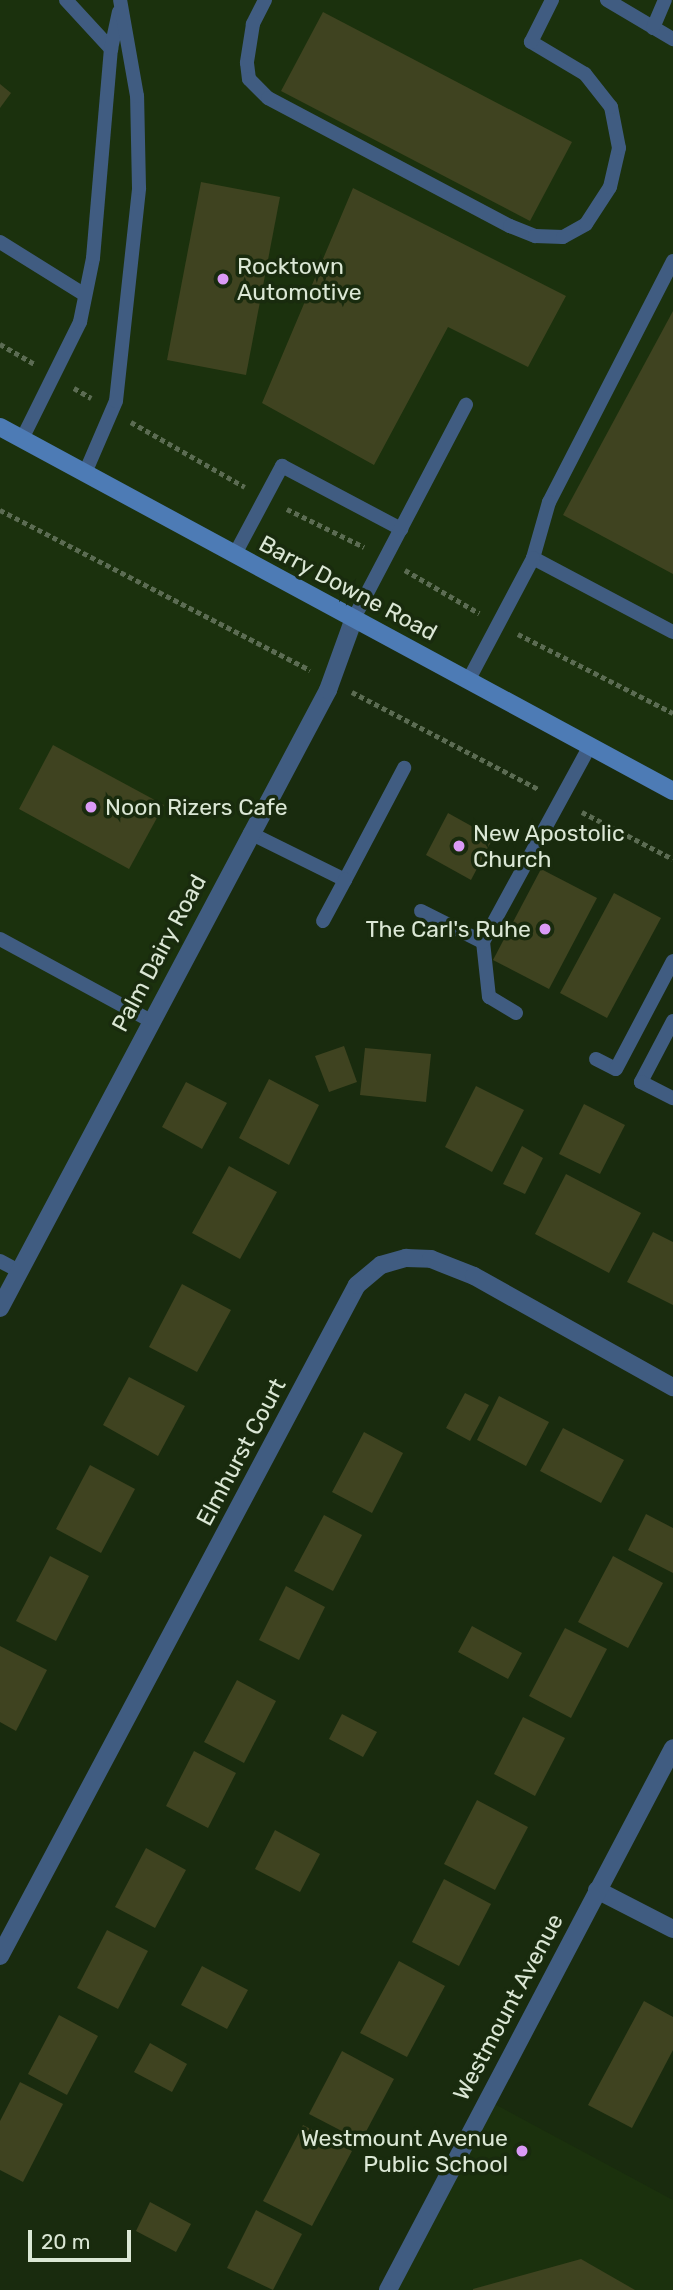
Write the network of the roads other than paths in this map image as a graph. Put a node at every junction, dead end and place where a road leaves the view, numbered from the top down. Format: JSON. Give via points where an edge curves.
{"nodes":[{"id":1,"x":66,"y":0,"type":"edge"},
{"id":2,"x":265,"y":0,"type":"edge"},
{"id":3,"x":552,"y":0,"type":"edge"},
{"id":4,"x":607,"y":0,"type":"edge"},
{"id":5,"x":665,"y":0,"type":"edge"},
{"id":6,"x":120,"y":1,"type":"edge"},
{"id":7,"x":653,"y":28,"type":"junction"},
{"id":8,"x":673,"y":39,"type":"edge"},
{"id":9,"x":111,"y":49,"type":"junction"},
{"id":10,"x":0,"y":242,"type":"edge"},
{"id":11,"x":673,"y":261,"type":"edge"},
{"id":12,"x":85,"y":295,"type":"junction"},
{"id":13,"x":466,"y":405,"type":"dead end"},
{"id":14,"x":0,"y":427,"type":"edge"},
{"id":15,"x":22,"y":439,"type":"junction"},
{"id":16,"x":85,"y":473,"type":"junction"},
{"id":17,"x":401,"y":529,"type":"junction"},
{"id":18,"x":235,"y":554,"type":"junction"},
{"id":19,"x":533,"y":558,"type":"junction"},
{"id":20,"x":354,"y":618,"type":"junction"},
{"id":21,"x":673,"y":632,"type":"edge"},
{"id":22,"x":468,"y":681,"type":"junction"},
{"id":23,"x":590,"y":746,"type":"junction"},
{"id":24,"x":404,"y":768,"type":"dead end"},
{"id":25,"x":673,"y":791,"type":"edge"},
{"id":26,"x":250,"y":833,"type":"junction"},
{"id":27,"x":345,"y":880,"type":"junction"},
{"id":28,"x":421,"y":911,"type":"dead end"},
{"id":29,"x":323,"y":921,"type":"dead end"},
{"id":30,"x":0,"y":939,"type":"edge"},
{"id":31,"x":483,"y":942,"type":"junction"},
{"id":32,"x":673,"y":961,"type":"edge"},
{"id":33,"x":516,"y":1013,"type":"dead end"},
{"id":34,"x":151,"y":1021,"type":"junction"},
{"id":35,"x":673,"y":1021,"type":"edge"},
{"id":36,"x":596,"y":1059,"type":"dead end"},
{"id":37,"x":673,"y":1098,"type":"edge"},
{"id":38,"x":0,"y":1261,"type":"edge"},
{"id":39,"x":19,"y":1271,"type":"junction"},
{"id":40,"x":0,"y":1308,"type":"edge"},
{"id":41,"x":673,"y":1387,"type":"edge"},
{"id":42,"x":673,"y":1748,"type":"edge"},
{"id":43,"x":597,"y":1890,"type":"junction"},
{"id":44,"x":673,"y":1929,"type":"edge"},
{"id":45,"x":0,"y":1955,"type":"edge"},
{"id":46,"x":388,"y":2290,"type":"edge"}],
"edges":[{"from":1,"to":9,"type":"lane"},
{"from":2,"to":3,"type":"lane","via":[[253,24],[247,63],[249,79],[268,98],[510,226],[535,236],[563,237],[586,224],[610,187],[619,148],[611,107],[585,74],[531,42]]},
{"from":4,"to":7,"type":"lane"},
{"from":5,"to":7,"type":"lane"},
{"from":6,"to":9,"type":"lane"},
{"from":6,"to":16,"type":"lane","via":[[136,96],[139,188],[128,315],[112,411]]},
{"from":7,"to":8,"type":"lane"},
{"from":9,"to":12,"type":"lane","via":[[102,175]]},
{"from":10,"to":12,"type":"lane"},
{"from":11,"to":19,"type":"lane","via":[[549,502]]},
{"from":12,"to":15,"type":"lane","via":[[80,322]]},
{"from":13,"to":17,"type":"lane"},
{"from":14,"to":15,"type":"main road","name":"Barry Downe Road"},
{"from":15,"to":16,"type":"main road","name":"Barry Downe Road"},
{"from":16,"to":18,"type":"main road","name":"Barry Downe Road"},
{"from":17,"to":18,"type":"lane","via":[[282,466]]},
{"from":17,"to":20,"type":"lane"},
{"from":18,"to":20,"type":"main road","name":"Barry Downe Road"},
{"from":19,"to":21,"type":"lane"},
{"from":19,"to":22,"type":"lane"},
{"from":20,"to":22,"type":"main road","name":"Barry Downe Road"},
{"from":20,"to":26,"type":"street","name":"Palm Dairy Road","via":[[328,690]]},
{"from":22,"to":23,"type":"main road","name":"Barry Downe Road"},
{"from":23,"to":25,"type":"main road","name":"Barry Downe Road"},
{"from":23,"to":31,"type":"lane"},
{"from":24,"to":27,"type":"lane"},
{"from":26,"to":27,"type":"lane"},
{"from":26,"to":34,"type":"street","name":"Palm Dairy Road"},
{"from":27,"to":29,"type":"lane"},
{"from":28,"to":31,"type":"lane"},
{"from":30,"to":34,"type":"lane"},
{"from":31,"to":33,"type":"lane","via":[[489,997]]},
{"from":32,"to":36,"type":"lane","via":[[616,1069]]},
{"from":34,"to":39,"type":"street","name":"Palm Dairy Road"},
{"from":35,"to":37,"type":"lane","via":[[641,1082]]},
{"from":38,"to":39,"type":"lane"},
{"from":39,"to":40,"type":"street","name":"Palm Dairy Road"},
{"from":41,"to":45,"type":"street","name":"Elmhurst Court","via":[[474,1276],[431,1259],[406,1258],[381,1265],[357,1285]]},
{"from":42,"to":43,"type":"street","name":"Westmount Avenue"},
{"from":43,"to":44,"type":"street"},
{"from":43,"to":46,"type":"street","name":"Westmount Avenue"}]}
